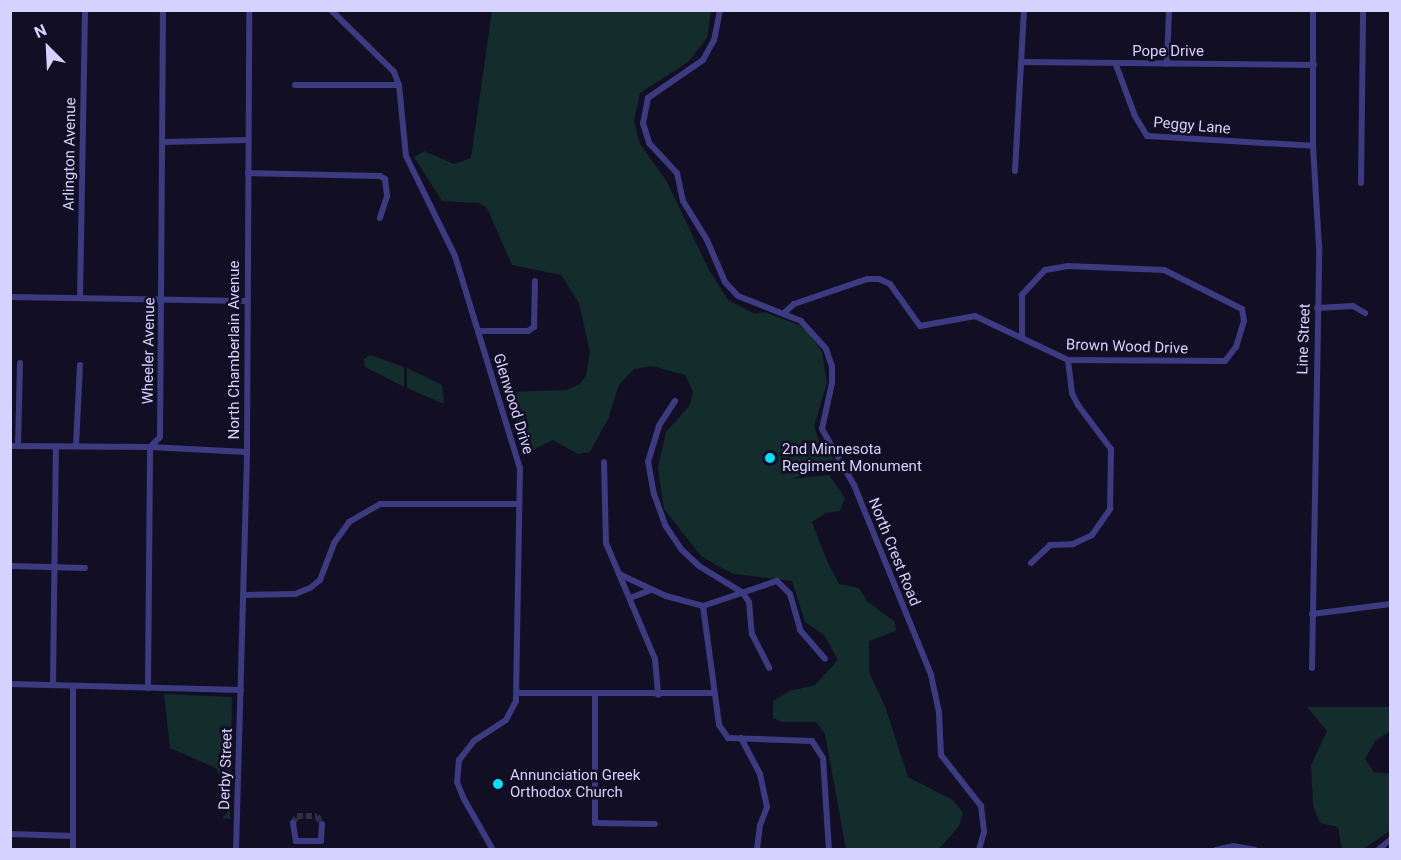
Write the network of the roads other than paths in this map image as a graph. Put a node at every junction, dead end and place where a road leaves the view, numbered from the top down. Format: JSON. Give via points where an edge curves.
{"nodes":[{"id":1,"x":85,"y":10,"type":"edge"},
{"id":2,"x":163,"y":10,"type":"edge"},
{"id":3,"x":249,"y":10,"type":"edge"},
{"id":4,"x":331,"y":10,"type":"edge"},
{"id":5,"x":720,"y":10,"type":"edge"},
{"id":6,"x":1024,"y":10,"type":"edge"},
{"id":7,"x":1169,"y":10,"type":"edge"},
{"id":8,"x":1313,"y":10,"type":"edge"},
{"id":9,"x":1363,"y":10,"type":"edge"},
{"id":10,"x":1023,"y":62,"type":"junction"},
{"id":11,"x":1167,"y":64,"type":"junction"},
{"id":12,"x":1116,"y":65,"type":"junction"},
{"id":13,"x":1314,"y":65,"type":"junction"},
{"id":14,"x":295,"y":85,"type":"dead end"},
{"id":15,"x":399,"y":85,"type":"junction"},
{"id":16,"x":248,"y":140,"type":"junction"},
{"id":17,"x":163,"y":142,"type":"junction"},
{"id":18,"x":1313,"y":146,"type":"junction"},
{"id":19,"x":1015,"y":171,"type":"dead end"},
{"id":20,"x":248,"y":173,"type":"junction"},
{"id":21,"x":1361,"y":183,"type":"dead end"},
{"id":22,"x":380,"y":218,"type":"dead end"},
{"id":23,"x":535,"y":281,"type":"dead end"},
{"id":24,"x":10,"y":297,"type":"edge"},
{"id":25,"x":80,"y":297,"type":"junction"},
{"id":26,"x":162,"y":299,"type":"junction"},
{"id":27,"x":245,"y":301,"type":"junction"},
{"id":28,"x":1317,"y":308,"type":"junction"},
{"id":29,"x":783,"y":313,"type":"junction"},
{"id":30,"x":1365,"y":313,"type":"dead end"},
{"id":31,"x":478,"y":331,"type":"junction"},
{"id":32,"x":1022,"y":337,"type":"junction"},
{"id":33,"x":1068,"y":360,"type":"junction"},
{"id":34,"x":20,"y":363,"type":"dead end"},
{"id":35,"x":80,"y":365,"type":"dead end"},
{"id":36,"x":675,"y":401,"type":"dead end"},
{"id":37,"x":14,"y":446,"type":"edge"},
{"id":38,"x":76,"y":446,"type":"junction"},
{"id":39,"x":56,"y":447,"type":"junction"},
{"id":40,"x":150,"y":447,"type":"junction"},
{"id":41,"x":248,"y":452,"type":"junction"},
{"id":42,"x":604,"y":462,"type":"dead end"},
{"id":43,"x":519,"y":504,"type":"junction"},
{"id":44,"x":1031,"y":563,"type":"dead end"},
{"id":45,"x":10,"y":566,"type":"edge"},
{"id":46,"x":53,"y":567,"type":"junction"},
{"id":47,"x":85,"y":568,"type":"dead end"},
{"id":48,"x":619,"y":574,"type":"junction"},
{"id":49,"x":652,"y":590,"type":"junction"},
{"id":50,"x":743,"y":593,"type":"junction"},
{"id":51,"x":245,"y":595,"type":"junction"},
{"id":52,"x":630,"y":598,"type":"junction"},
{"id":53,"x":1390,"y":604,"type":"edge"},
{"id":54,"x":704,"y":606,"type":"junction"},
{"id":55,"x":1312,"y":614,"type":"junction"},
{"id":56,"x":825,"y":659,"type":"dead end"},
{"id":57,"x":769,"y":668,"type":"dead end"},
{"id":58,"x":1312,"y":668,"type":"dead end"},
{"id":59,"x":10,"y":684,"type":"edge"},
{"id":60,"x":53,"y":685,"type":"junction"},
{"id":61,"x":73,"y":687,"type":"junction"},
{"id":62,"x":148,"y":688,"type":"junction"},
{"id":63,"x":241,"y":690,"type":"junction"},
{"id":64,"x":517,"y":693,"type":"junction"},
{"id":65,"x":714,"y":693,"type":"junction"},
{"id":66,"x":596,"y":694,"type":"junction"},
{"id":67,"x":658,"y":695,"type":"junction"},
{"id":68,"x":741,"y":738,"type":"junction"},
{"id":69,"x":293,"y":823,"type":"dead end"},
{"id":70,"x":322,"y":824,"type":"dead end"},
{"id":71,"x":655,"y":824,"type":"dead end"},
{"id":72,"x":10,"y":834,"type":"edge"},
{"id":73,"x":73,"y":836,"type":"junction"},
{"id":74,"x":1390,"y":840,"type":"edge"},
{"id":75,"x":321,"y":841,"type":"junction"},
{"id":76,"x":73,"y":849,"type":"edge"},
{"id":77,"x":236,"y":849,"type":"edge"},
{"id":78,"x":321,"y":849,"type":"edge"},
{"id":79,"x":493,"y":849,"type":"edge"},
{"id":80,"x":757,"y":849,"type":"edge"},
{"id":81,"x":829,"y":849,"type":"edge"},
{"id":82,"x":979,"y":849,"type":"edge"},
{"id":83,"x":1216,"y":849,"type":"edge"},
{"id":84,"x":1255,"y":849,"type":"edge"},
{"id":85,"x":1378,"y":849,"type":"edge"}],
"edges":[{"from":1,"to":25,"type":"street","name":"Arlington Avenue"},
{"from":2,"to":17,"type":"street","name":"Wheeler Avenue"},
{"from":3,"to":16,"type":"street","name":"North Chamberlain Avenue"},
{"from":4,"to":15,"type":"street","name":"Glenwood Drive","via":[[394,72]]},
{"from":5,"to":29,"type":"street","name":"North Crest Road","via":[[714,40],[703,60],[654,90],[643,110],[643,123],[649,143],[677,173],[683,201],[707,240],[725,282],[738,296]]},
{"from":6,"to":10,"type":"street"},
{"from":7,"to":11,"type":"street"},
{"from":8,"to":13,"type":"street","name":"Line Street"},
{"from":9,"to":21,"type":"street"},
{"from":10,"to":12,"type":"street","name":"Pope Drive"},
{"from":10,"to":19,"type":"street"},
{"from":11,"to":12,"type":"street","name":"Pope Drive"},
{"from":11,"to":13,"type":"street","name":"Pope Drive"},
{"from":12,"to":18,"type":"street","name":"Peggy Lane","via":[[1135,116],[1148,136]]},
{"from":13,"to":18,"type":"street","name":"Line Street"},
{"from":14,"to":15,"type":"street"},
{"from":15,"to":31,"type":"street","name":"Glenwood Drive","via":[[406,156],[456,256]]},
{"from":16,"to":17,"type":"street"},
{"from":16,"to":20,"type":"street","name":"North Chamberlain Avenue"},
{"from":17,"to":26,"type":"street","name":"Wheeler Avenue"},
{"from":18,"to":28,"type":"street","name":"Line Street","via":[[1319,248]]},
{"from":20,"to":22,"type":"street","via":[[380,176],[385,179],[387,196]]},
{"from":20,"to":27,"type":"street","name":"North Chamberlain Avenue"},
{"from":23,"to":31,"type":"street","via":[[534,327],[528,331]]},
{"from":24,"to":25,"type":"street"},
{"from":25,"to":26,"type":"street"},
{"from":26,"to":27,"type":"street"},
{"from":26,"to":40,"type":"street","name":"Wheeler Avenue","via":[[160,437]]},
{"from":27,"to":41,"type":"street","name":"North Chamberlain Avenue"},
{"from":28,"to":30,"type":"street","via":[[1353,306]]},
{"from":28,"to":55,"type":"street","name":"Line Street"},
{"from":29,"to":32,"type":"street","name":"Brown Wood Drive","via":[[794,304],[867,279],[879,279],[890,284],[911,319],[920,326],[975,316]]},
{"from":29,"to":82,"type":"street","name":"North Crest Road","via":[[811,328],[826,349],[832,383],[822,429],[854,484],[931,675],[939,713],[941,754],[981,806],[984,832]]},
{"from":31,"to":43,"type":"street","name":"Glenwood Drive","via":[[520,468]]},
{"from":32,"to":33,"type":"street","name":"Brown Wood Drive"},
{"from":32,"to":33,"type":"street","name":"Brown Wood Drive","via":[[1022,295],[1045,270],[1097,265],[1164,270],[1242,309],[1244,321],[1236,347],[1225,361]]},
{"from":33,"to":44,"type":"street","via":[[1075,399],[1111,449],[1110,509],[1092,535],[1073,544],[1050,544]]},
{"from":34,"to":37,"type":"street"},
{"from":35,"to":38,"type":"street"},
{"from":36,"to":50,"type":"street","via":[[659,426],[648,461],[654,494],[665,525],[682,550],[699,566]]},
{"from":37,"to":39,"type":"street"},
{"from":38,"to":39,"type":"street"},
{"from":38,"to":40,"type":"street"},
{"from":39,"to":46,"type":"street"},
{"from":40,"to":41,"type":"street"},
{"from":40,"to":62,"type":"street","name":"Wheeler Avenue"},
{"from":41,"to":51,"type":"street","name":"North Chamberlain Avenue"},
{"from":42,"to":48,"type":"street","via":[[606,543]]},
{"from":43,"to":51,"type":"street","via":[[380,504],[349,522],[334,543],[320,580],[310,588],[295,594]]},
{"from":43,"to":64,"type":"street","name":"Glenwood Drive"},
{"from":45,"to":46,"type":"street"},
{"from":46,"to":47,"type":"street"},
{"from":46,"to":60,"type":"street"},
{"from":48,"to":49,"type":"street"},
{"from":48,"to":52,"type":"street"},
{"from":49,"to":52,"type":"street"},
{"from":49,"to":54,"type":"street"},
{"from":50,"to":54,"type":"street"},
{"from":50,"to":56,"type":"street","via":[[765,583],[777,581],[785,586],[800,630]]},
{"from":50,"to":57,"type":"street","via":[[749,602],[752,634]]},
{"from":51,"to":63,"type":"street","name":"North Chamberlain Avenue"},
{"from":52,"to":67,"type":"street","via":[[656,659]]},
{"from":53,"to":55,"type":"street"},
{"from":54,"to":65,"type":"street"},
{"from":55,"to":58,"type":"street","name":"Line Street"},
{"from":59,"to":60,"type":"street"},
{"from":60,"to":61,"type":"street"},
{"from":61,"to":62,"type":"street"},
{"from":61,"to":73,"type":"street"},
{"from":62,"to":63,"type":"street"},
{"from":63,"to":77,"type":"street","name":"Derby Street"},
{"from":64,"to":66,"type":"street"},
{"from":64,"to":79,"type":"street","name":"Glenwood Drive","via":[[506,720],[474,741],[459,760],[457,782]]},
{"from":65,"to":67,"type":"street"},
{"from":65,"to":68,"type":"street","via":[[719,725],[728,738]]},
{"from":66,"to":67,"type":"street"},
{"from":66,"to":71,"type":"street","via":[[595,824]]},
{"from":68,"to":80,"type":"street","via":[[760,774],[767,807],[759,825]]},
{"from":68,"to":81,"type":"street","via":[[812,741],[823,758]]},
{"from":69,"to":75,"type":"street","via":[[296,841]]},
{"from":70,"to":75,"type":"street"},
{"from":72,"to":73,"type":"street"},
{"from":73,"to":76,"type":"street"},
{"from":74,"to":85,"type":"street"},
{"from":75,"to":78,"type":"street"},
{"from":83,"to":84,"type":"street"}]}
